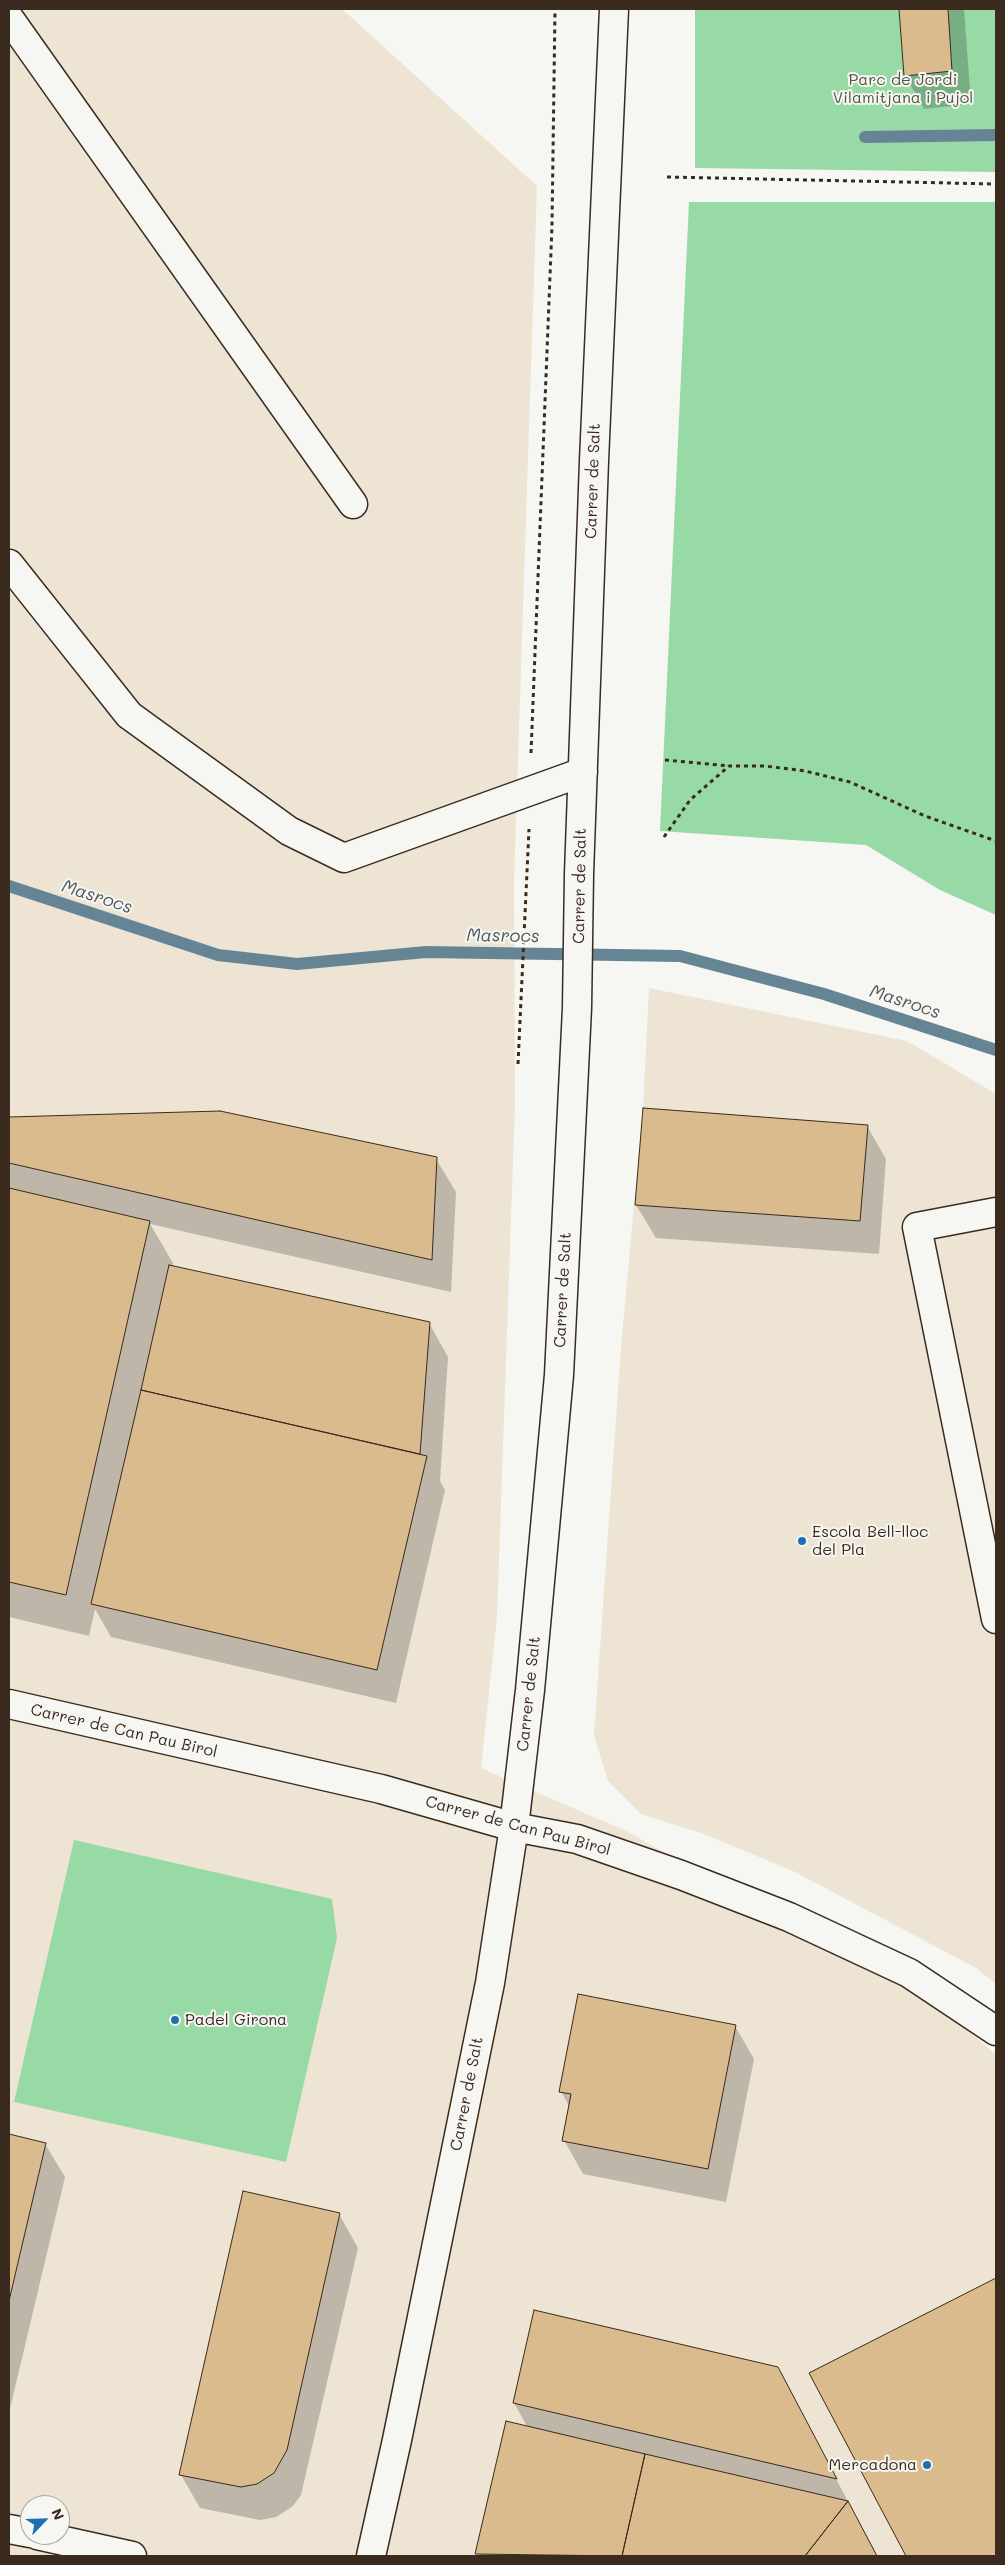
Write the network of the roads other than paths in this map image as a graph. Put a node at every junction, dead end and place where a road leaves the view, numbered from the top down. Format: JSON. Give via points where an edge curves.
{"nodes":[{"id":1,"x":614,"y":9,"type":"edge"},
{"id":2,"x":9,"y":18,"type":"edge"},
{"id":3,"x":353,"y":504,"type":"dead end"},
{"id":4,"x":9,"y":564,"type":"edge"},
{"id":5,"x":583,"y":772,"type":"junction"},
{"id":6,"x":996,"y":1212,"type":"edge"},
{"id":7,"x":996,"y":1618,"type":"edge"},
{"id":8,"x":9,"y":1704,"type":"edge"},
{"id":9,"x":514,"y":1827,"type":"junction"},
{"id":10,"x":996,"y":2031,"type":"edge"},
{"id":11,"x":70,"y":2542,"type":"edge"},
{"id":12,"x":132,"y":2556,"type":"edge"},
{"id":13,"x":371,"y":2556,"type":"edge"}],
"edges":[{"from":1,"to":5,"type":"street","name":"Carrer de Salt"},
{"from":2,"to":3,"type":"street"},
{"from":4,"to":5,"type":"street","via":[[129,716],[289,831],[344,858]]},
{"from":5,"to":9,"type":"street","name":"Carrer de Salt","via":[[577,1008],[559,1375]]},
{"from":6,"to":7,"type":"street","via":[[917,1227]]},
{"from":8,"to":9,"type":"street","name":"Carrer de Can Pau Birol","via":[[381,1789]]},
{"from":9,"to":10,"type":"street","name":"Carrer de Can Pau Birol","via":[[577,1839],[789,1917],[909,1973]]},
{"from":9,"to":13,"type":"street","name":"Carrer de Salt","via":[[490,1983]]},
{"from":11,"to":12,"type":"street"}]}
